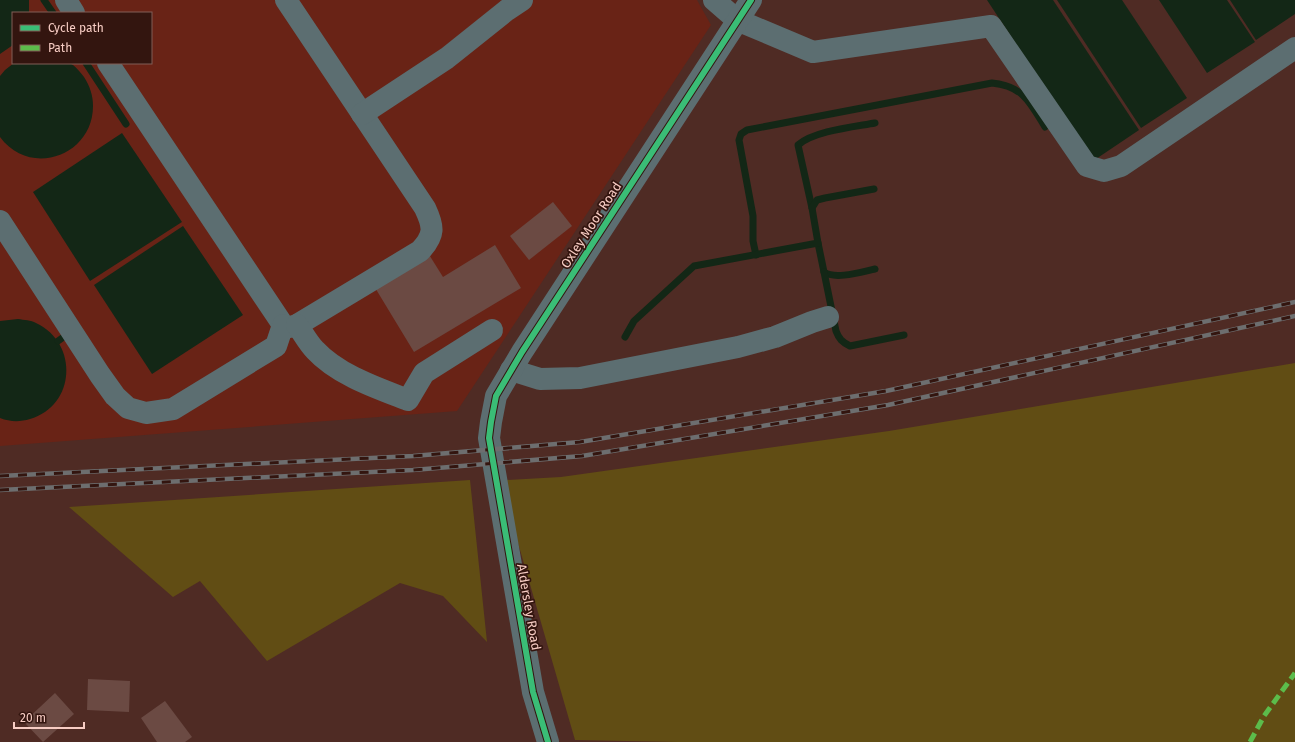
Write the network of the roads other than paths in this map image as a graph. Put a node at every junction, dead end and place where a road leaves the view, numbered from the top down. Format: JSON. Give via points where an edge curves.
{"nodes":[{"id":1,"x":66,"y":0,"type":"edge"},
{"id":2,"x":286,"y":0,"type":"edge"},
{"id":3,"x":522,"y":0,"type":"edge"},
{"id":4,"x":714,"y":0,"type":"edge"},
{"id":5,"x":751,"y":0,"type":"edge"},
{"id":6,"x":73,"y":12,"type":"edge"},
{"id":7,"x":737,"y":20,"type":"junction"},
{"id":8,"x":1295,"y":48,"type":"edge"},
{"id":9,"x":109,"y":64,"type":"edge"},
{"id":10,"x":362,"y":114,"type":"junction"},
{"id":11,"x":0,"y":221,"type":"edge"},
{"id":12,"x":828,"y":317,"type":"dead end"},
{"id":13,"x":290,"y":325,"type":"junction"},
{"id":14,"x":492,"y":330,"type":"dead end"},
{"id":15,"x":511,"y":370,"type":"junction"},
{"id":16,"x":495,"y":475,"type":"joint"},
{"id":17,"x":548,"y":742,"type":"edge"}],
"edges":[{"from":1,"to":6,"type":"street"},
{"from":2,"to":10,"type":"street"},
{"from":3,"to":10,"type":"street","via":[[447,58]]},
{"from":4,"to":7,"type":"street"},
{"from":5,"to":7,"type":"street","name":"Oxley Moor Road"},
{"from":7,"to":8,"type":"street","via":[[813,52],[991,26],[1087,166],[1104,171],[1120,166]]},
{"from":7,"to":15,"type":"street","name":"Oxley Moor Road"},
{"from":9,"to":13,"type":"street"},
{"from":10,"to":13,"type":"street","via":[[425,208],[432,230],[428,242],[420,251]]},
{"from":11,"to":13,"type":"street","via":[[100,375],[115,396],[128,408],[146,413],[172,409],[276,346]]},
{"from":12,"to":15,"type":"street","via":[[738,348],[580,378],[540,379]]},
{"from":13,"to":14,"type":"street","via":[[326,361],[366,384],[408,400],[424,373]]},
{"from":15,"to":16,"type":"street","name":"Oxley Moor Road","via":[[496,396],[491,422],[489,438]]},
{"from":16,"to":17,"type":"street","name":"Aldersley Road","via":[[533,692]]}]}
